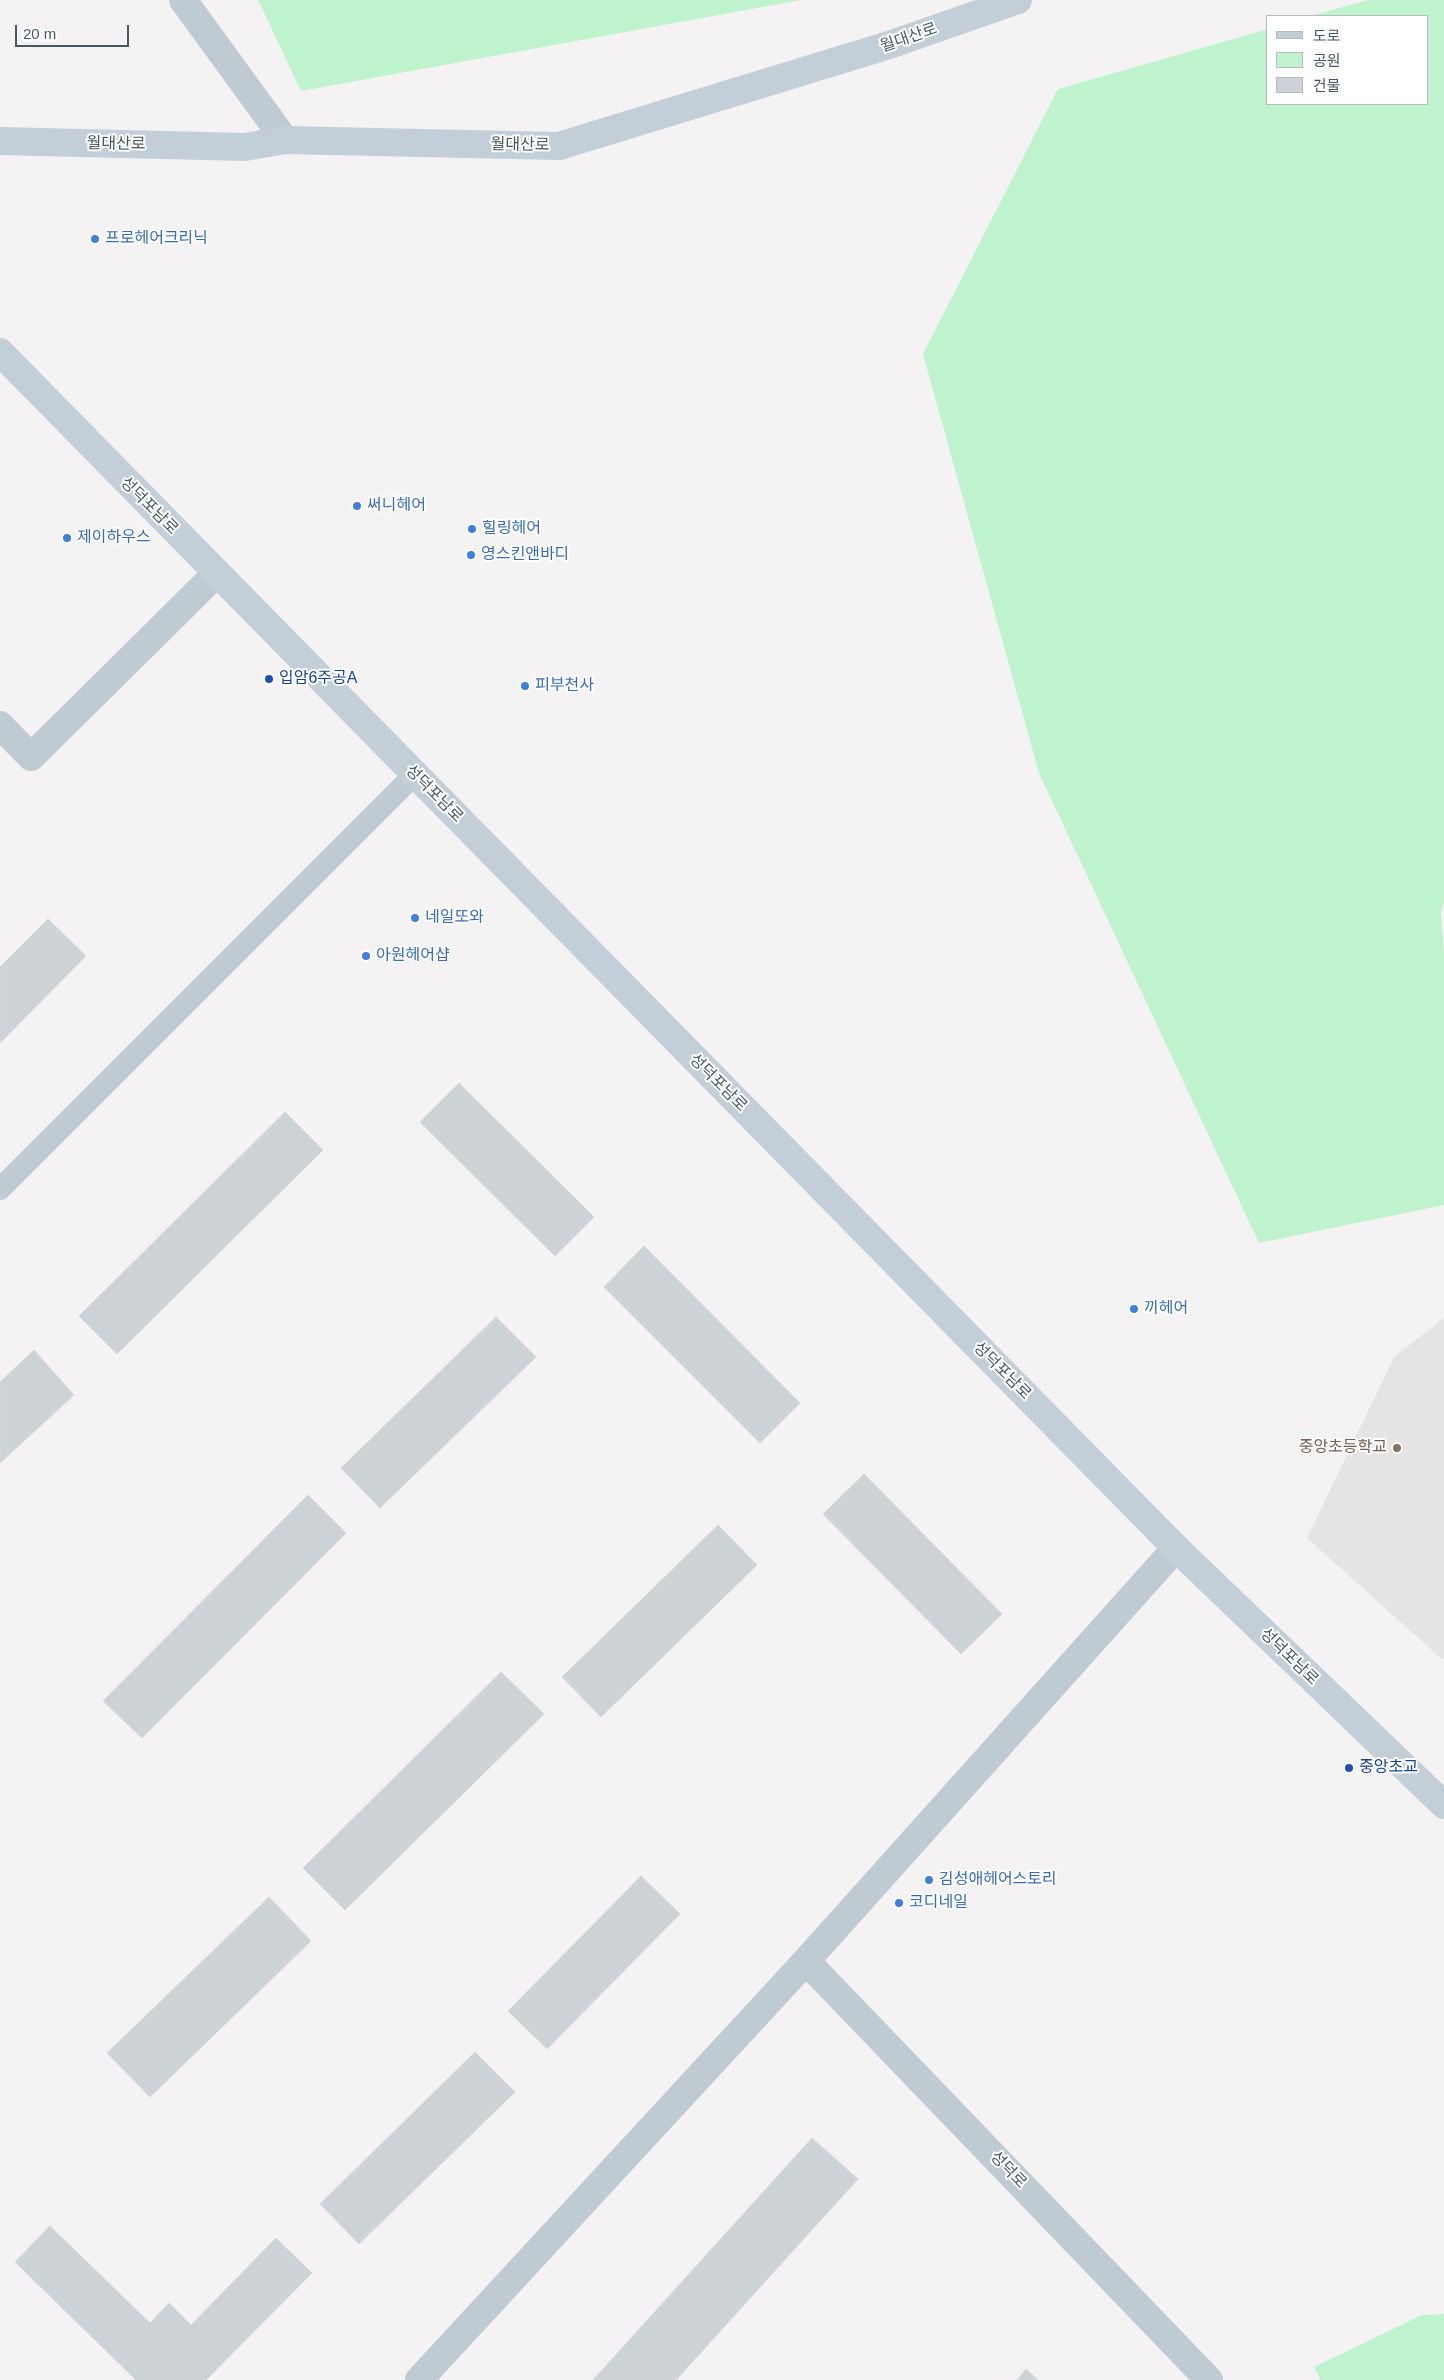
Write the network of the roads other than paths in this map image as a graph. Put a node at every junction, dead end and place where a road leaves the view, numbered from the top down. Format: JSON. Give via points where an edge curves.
{"nodes":[{"id":1,"x":183,"y":0,"type":"edge"},
{"id":2,"x":1018,"y":0,"type":"edge"},
{"id":3,"x":285,"y":140,"type":"junction"},
{"id":4,"x":0,"y":141,"type":"edge"},
{"id":5,"x":0,"y":352,"type":"edge"},
{"id":6,"x":216,"y":574,"type":"junction"},
{"id":7,"x":0,"y":725,"type":"edge"},
{"id":8,"x":414,"y":775,"type":"junction"},
{"id":9,"x":0,"y":1188,"type":"edge"},
{"id":10,"x":1176,"y":1548,"type":"junction"},
{"id":11,"x":1444,"y":1805,"type":"edge"},
{"id":12,"x":806,"y":1961,"type":"junction"},
{"id":13,"x":419,"y":2380,"type":"edge"},
{"id":14,"x":1209,"y":2380,"type":"edge"}],
"edges":[{"from":1,"to":3,"type":"street"},
{"from":2,"to":3,"type":"street","name":"월대산로","via":[[890,45],[559,146]]},
{"from":3,"to":4,"type":"street","name":"월대산로","via":[[245,147]]},
{"from":5,"to":6,"type":"street","name":"성덕포남로"},
{"from":6,"to":7,"type":"street","via":[[31,757]]},
{"from":6,"to":8,"type":"street","name":"성덕포남로"},
{"from":8,"to":9,"type":"lane"},
{"from":8,"to":10,"type":"street","name":"성덕포남로"},
{"from":10,"to":11,"type":"street","name":"성덕포남로"},
{"from":10,"to":12,"type":"street"},
{"from":12,"to":13,"type":"street"},
{"from":12,"to":14,"type":"street","name":"성덕로"}]}
